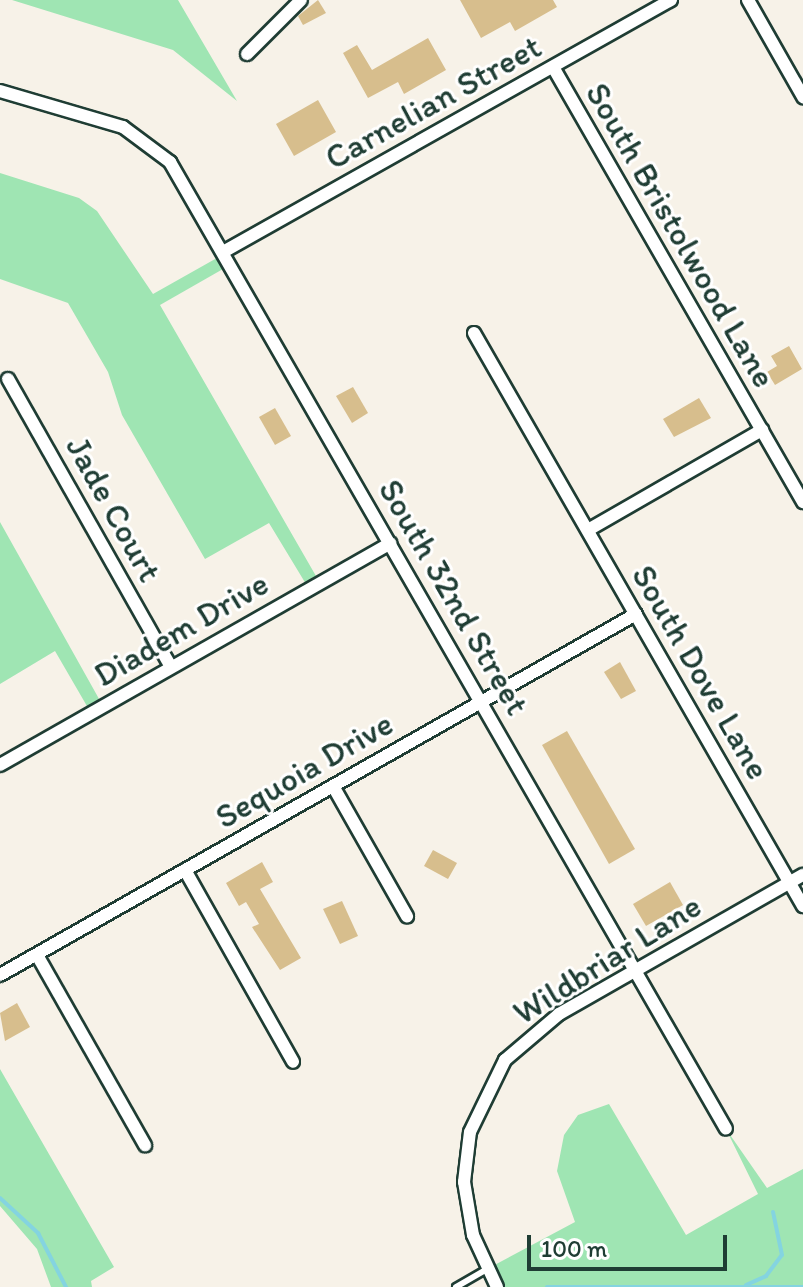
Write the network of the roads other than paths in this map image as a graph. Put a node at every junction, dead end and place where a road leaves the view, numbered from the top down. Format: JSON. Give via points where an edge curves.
{"nodes":[{"id":1,"x":301,"y":0,"type":"edge"},
{"id":2,"x":671,"y":0,"type":"edge"},
{"id":3,"x":748,"y":0,"type":"edge"},
{"id":4,"x":247,"y":54,"type":"dead end"},
{"id":5,"x":553,"y":67,"type":"junction"},
{"id":6,"x":0,"y":91,"type":"edge"},
{"id":7,"x":803,"y":97,"type":"edge"},
{"id":8,"x":223,"y":252,"type":"junction"},
{"id":9,"x":474,"y":333,"type":"dead end"},
{"id":10,"x":8,"y":379,"type":"dead end"},
{"id":11,"x":762,"y":430,"type":"junction"},
{"id":12,"x":803,"y":502,"type":"edge"},
{"id":13,"x":588,"y":530,"type":"junction"},
{"id":14,"x":390,"y":543,"type":"junction"},
{"id":15,"x":636,"y":614,"type":"junction"},
{"id":16,"x":171,"y":667,"type":"junction"},
{"id":17,"x":481,"y":702,"type":"junction"},
{"id":18,"x":0,"y":765,"type":"edge"},
{"id":19,"x":333,"y":786,"type":"junction"},
{"id":20,"x":185,"y":870,"type":"junction"},
{"id":21,"x":803,"y":875,"type":"edge"},
{"id":22,"x":790,"y":883,"type":"junction"},
{"id":23,"x":803,"y":906,"type":"edge"},
{"id":24,"x":407,"y":916,"type":"dead end"},
{"id":25,"x":37,"y":955,"type":"junction"},
{"id":26,"x":636,"y":970,"type":"junction"},
{"id":27,"x":0,"y":975,"type":"edge"},
{"id":28,"x":293,"y":1062,"type":"dead end"},
{"id":29,"x":726,"y":1129,"type":"dead end"},
{"id":30,"x":145,"y":1145,"type":"dead end"},
{"id":31,"x":487,"y":1269,"type":"junction"},
{"id":32,"x":456,"y":1287,"type":"edge"},
{"id":33,"x":497,"y":1287,"type":"edge"}],
"edges":[{"from":1,"to":4,"type":"street"},
{"from":2,"to":5,"type":"street","name":"Carnelian Street"},
{"from":3,"to":7,"type":"street"},
{"from":5,"to":8,"type":"street","name":"Carnelian Street"},
{"from":5,"to":11,"type":"street","name":"South Bristolwood Lane"},
{"from":6,"to":8,"type":"street","name":"South 32nd Street","via":[[123,127],[156,146]]},
{"from":8,"to":14,"type":"street","name":"South 32nd Street"},
{"from":9,"to":13,"type":"street","name":"South Dove Lane"},
{"from":10,"to":16,"type":"street","name":"Jade Court"},
{"from":11,"to":12,"type":"street","name":"South Bristolwood Lane"},
{"from":11,"to":13,"type":"street"},
{"from":13,"to":15,"type":"street","name":"South Dove Lane"},
{"from":14,"to":16,"type":"street","name":"Diadem Drive"},
{"from":14,"to":17,"type":"street","name":"South 32nd Street"},
{"from":15,"to":17,"type":"street","name":"Sequoia Drive"},
{"from":15,"to":22,"type":"street","name":"South Dove Lane"},
{"from":16,"to":18,"type":"street","name":"Diadem Drive"},
{"from":17,"to":19,"type":"street","name":"Sequoia Drive"},
{"from":17,"to":26,"type":"street","name":"South 32nd Street"},
{"from":19,"to":20,"type":"street","name":"Sequoia Drive"},
{"from":19,"to":24,"type":"street"},
{"from":20,"to":25,"type":"street","name":"Sequoia Drive"},
{"from":20,"to":28,"type":"street"},
{"from":21,"to":22,"type":"street","name":"Wildbriar Lane"},
{"from":22,"to":23,"type":"street","name":"South Dove Lane"},
{"from":22,"to":26,"type":"street","name":"Wildbriar Lane"},
{"from":25,"to":27,"type":"street","name":"Sequoia Drive"},
{"from":25,"to":30,"type":"street"},
{"from":26,"to":29,"type":"street","name":"South 32nd Street"},
{"from":26,"to":31,"type":"street","name":"Wildbriar Lane","via":[[541,1025],[491,1081],[465,1157],[468,1217]]},
{"from":31,"to":32,"type":"lane"},
{"from":31,"to":33,"type":"street","name":"Wildbriar Lane"}]}
